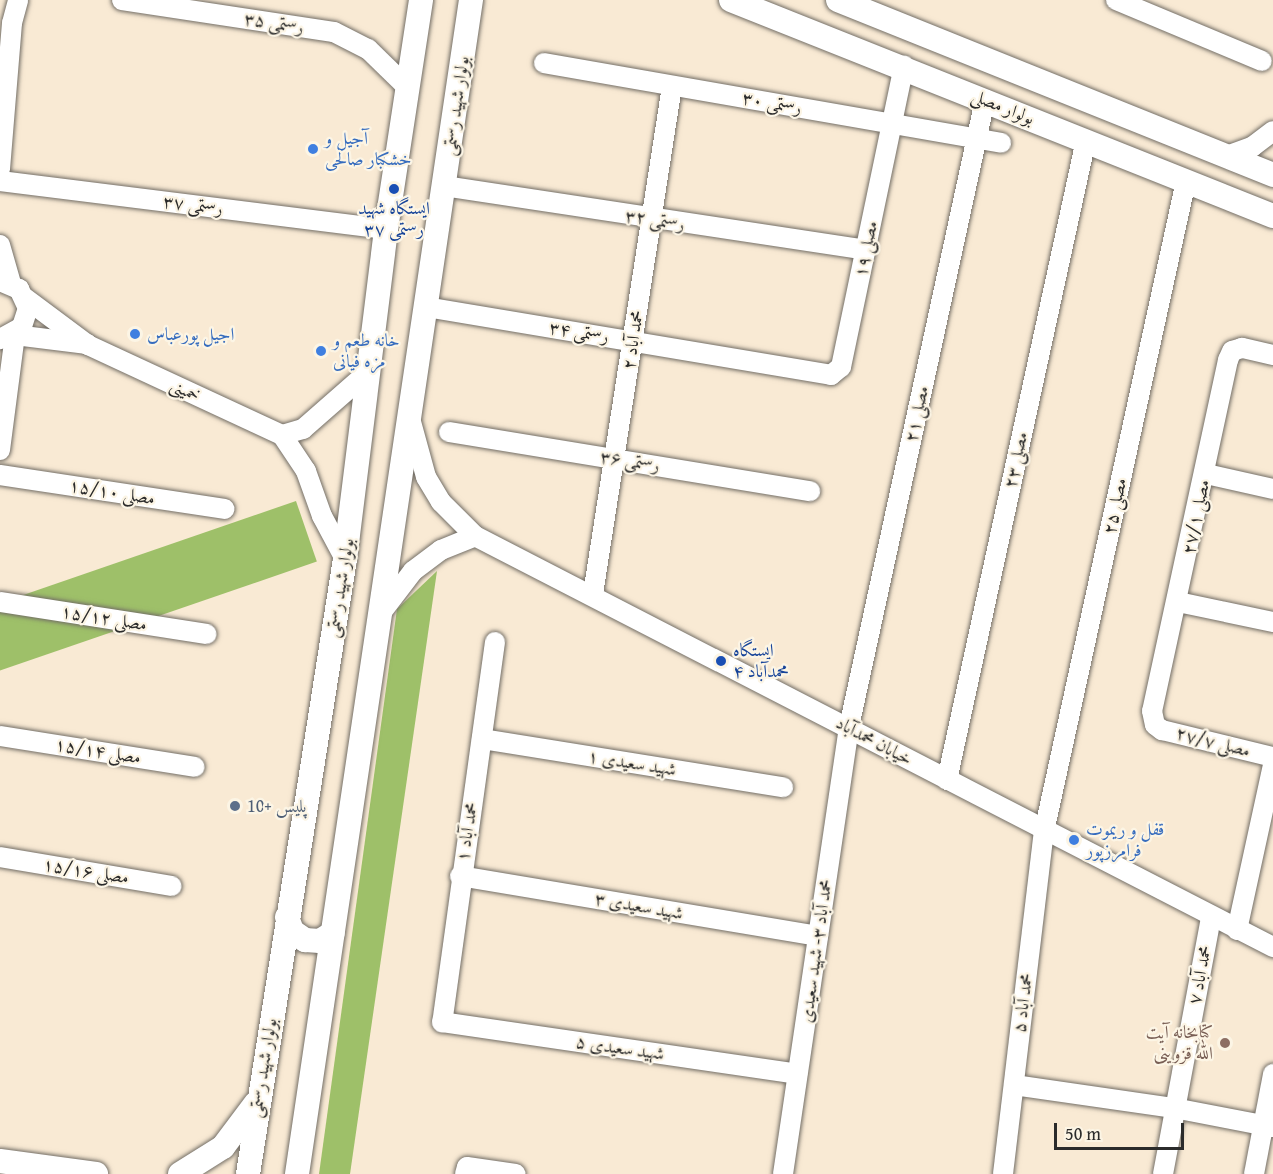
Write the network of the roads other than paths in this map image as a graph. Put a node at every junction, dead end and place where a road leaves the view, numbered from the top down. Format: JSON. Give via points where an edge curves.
{"nodes":[{"id":1,"x":18,"y":0,"type":"edge"},
{"id":2,"x":122,"y":0,"type":"edge"},
{"id":3,"x":421,"y":0,"type":"edge"},
{"id":4,"x":731,"y":0,"type":"edge"},
{"id":5,"x":838,"y":0,"type":"edge"},
{"id":6,"x":1116,"y":0,"type":"edge"},
{"id":7,"x":474,"y":3,"type":"edge"},
{"id":8,"x":1262,"y":61,"type":"dead end"},
{"id":9,"x":544,"y":63,"type":"dead end"},
{"id":10,"x":904,"y":66,"type":"junction"},
{"id":11,"x":672,"y":86,"type":"junction"},
{"id":12,"x":408,"y":88,"type":"junction"},
{"id":13,"x":985,"y":100,"type":"junction"},
{"id":14,"x":891,"y":124,"type":"junction"},
{"id":15,"x":1273,"y":131,"type":"edge"},
{"id":16,"x":976,"y":139,"type":"junction"},
{"id":17,"x":1086,"y":140,"type":"junction"},
{"id":18,"x":1001,"y":143,"type":"dead end"},
{"id":19,"x":1227,"y":156,"type":"junction"},
{"id":20,"x":0,"y":170,"type":"edge"},
{"id":21,"x":1273,"y":175,"type":"edge"},
{"id":22,"x":0,"y":181,"type":"edge"},
{"id":23,"x":1186,"y":181,"type":"junction"},
{"id":24,"x":444,"y":186,"type":"junction"},
{"id":25,"x":1273,"y":216,"type":"edge"},
{"id":26,"x":652,"y":220,"type":"junction"},
{"id":27,"x":386,"y":229,"type":"junction"},
{"id":28,"x":0,"y":245,"type":"edge"},
{"id":29,"x":866,"y":250,"type":"junction"},
{"id":30,"x":5,"y":282,"type":"edge"},
{"id":31,"x":25,"y":298,"type":"junction"},
{"id":32,"x":426,"y":307,"type":"junction"},
{"id":33,"x":8,"y":337,"type":"edge"},
{"id":34,"x":633,"y":340,"type":"junction"},
{"id":35,"x":88,"y":345,"type":"junction"},
{"id":36,"x":1273,"y":355,"type":"edge"},
{"id":37,"x":369,"y":371,"type":"junction"},
{"id":38,"x":837,"y":372,"type":"joint"},
{"id":39,"x":410,"y":418,"type":"junction"},
{"id":40,"x":450,"y":432,"type":"dead end"},
{"id":41,"x":282,"y":435,"type":"junction"},
{"id":42,"x":0,"y":450,"type":"edge"},
{"id":43,"x":614,"y":459,"type":"junction"},
{"id":44,"x":1206,"y":474,"type":"junction"},
{"id":45,"x":0,"y":475,"type":"edge"},
{"id":46,"x":1273,"y":489,"type":"edge"},
{"id":47,"x":810,"y":491,"type":"dead end"},
{"id":48,"x":224,"y":510,"type":"dead end"},
{"id":49,"x":475,"y":536,"type":"junction"},
{"id":50,"x":345,"y":559,"type":"junction"},
{"id":51,"x":593,"y":594,"type":"junction"},
{"id":52,"x":0,"y":602,"type":"edge"},
{"id":53,"x":1178,"y":602,"type":"junction"},
{"id":54,"x":381,"y":613,"type":"junction"},
{"id":55,"x":1273,"y":622,"type":"edge"},
{"id":56,"x":207,"y":634,"type":"dead end"},
{"id":57,"x":495,"y":642,"type":"dead end"},
{"id":58,"x":1155,"y":725,"type":"joint"},
{"id":59,"x":849,"y":727,"type":"junction"},
{"id":60,"x":0,"y":736,"type":"edge"},
{"id":61,"x":482,"y":739,"type":"junction"},
{"id":62,"x":1273,"y":757,"type":"edge"},
{"id":63,"x":1273,"y":765,"type":"edge"},
{"id":64,"x":195,"y":767,"type":"dead end"},
{"id":65,"x":947,"y":780,"type":"junction"},
{"id":66,"x":783,"y":787,"type":"dead end"},
{"id":67,"x":1044,"y":831,"type":"junction"},
{"id":68,"x":0,"y":857,"type":"edge"},
{"id":69,"x":460,"y":876,"type":"junction"},
{"id":70,"x":172,"y":885,"type":"dead end"},
{"id":71,"x":287,"y":917,"type":"junction"},
{"id":72,"x":1211,"y":917,"type":"junction"},
{"id":73,"x":1238,"y":930,"type":"junction"},
{"id":74,"x":333,"y":933,"type":"junction"},
{"id":75,"x":818,"y":936,"type":"junction"},
{"id":76,"x":1273,"y":946,"type":"edge"},
{"id":77,"x":442,"y":1022,"type":"joint"},
{"id":78,"x":797,"y":1074,"type":"junction"},
{"id":79,"x":1273,"y":1074,"type":"edge"},
{"id":80,"x":1014,"y":1085,"type":"junction"},
{"id":81,"x":258,"y":1101,"type":"junction"},
{"id":82,"x":1174,"y":1108,"type":"junction"},
{"id":83,"x":1268,"y":1126,"type":"edge"},
{"id":84,"x":0,"y":1161,"type":"edge"},
{"id":85,"x":466,"y":1170,"type":"edge"},
{"id":86,"x":96,"y":1174,"type":"edge"},
{"id":87,"x":180,"y":1174,"type":"edge"},
{"id":88,"x":248,"y":1174,"type":"edge"},
{"id":89,"x":297,"y":1174,"type":"edge"},
{"id":90,"x":516,"y":1174,"type":"edge"},
{"id":91,"x":783,"y":1174,"type":"edge"},
{"id":92,"x":1003,"y":1174,"type":"edge"},
{"id":93,"x":1163,"y":1174,"type":"edge"},
{"id":94,"x":1254,"y":1174,"type":"edge"}],
"edges":[{"from":1,"to":20,"type":"street","via":[[12,23]]},
{"from":2,"to":12,"type":"street","name":"رستمی ۳۵","via":[[334,32],[368,49]]},
{"from":3,"to":12,"type":"main road","name":"بولوار شهید رستمی"},
{"from":4,"to":10,"type":"main road","name":"بولوار مصلی"},
{"from":5,"to":19,"type":"main road","name":"بولوار مصلی"},
{"from":6,"to":8,"type":"street"},
{"from":7,"to":24,"type":"main road","name":"بولوار شهید رستمی"},
{"from":9,"to":11,"type":"street","name":"رستمی ۳۰"},
{"from":10,"to":13,"type":"main road","name":"بولوار مصلی"},
{"from":10,"to":14,"type":"street","name":"مصلی ۱۹"},
{"from":11,"to":14,"type":"street","name":"رستمی ۳۰"},
{"from":11,"to":26,"type":"street","name":"محمد آباد ۲"},
{"from":12,"to":27,"type":"main road","name":"بولوار شهید رستمی"},
{"from":13,"to":16,"type":"street","name":"مصلی ۲۱"},
{"from":13,"to":17,"type":"main road","name":"بولوار مصلی"},
{"from":14,"to":16,"type":"street","name":"رستمی ۳۰"},
{"from":14,"to":29,"type":"street","name":"مصلی ۱۹"},
{"from":15,"to":19,"type":"street","via":[[1252,147]]},
{"from":16,"to":18,"type":"street","name":"رستمی ۳۰"},
{"from":16,"to":59,"type":"street","name":"مصلی ۲۱"},
{"from":17,"to":23,"type":"main road","name":"بولوار مصلی"},
{"from":17,"to":65,"type":"street","name":"مصلی ۲۳"},
{"from":19,"to":21,"type":"main road","name":"بولوار مصلی"},
{"from":22,"to":27,"type":"street","name":"رستمی ۳۷"},
{"from":23,"to":25,"type":"main road","name":"بولوار مصلی"},
{"from":23,"to":67,"type":"street","name":"مصلی ۲۵"},
{"from":24,"to":26,"type":"street","name":"رستمی ۳۲"},
{"from":24,"to":32,"type":"main road","name":"بولوار شهید رستمی"},
{"from":26,"to":29,"type":"street","name":"رستمی ۳۲"},
{"from":26,"to":34,"type":"street","name":"محمد آباد ۲"},
{"from":27,"to":37,"type":"main road","name":"بولوار شهید رستمی"},
{"from":28,"to":30,"type":"street"},
{"from":29,"to":38,"type":"street","name":"مصلی ۱۹"},
{"from":30,"to":31,"type":"street"},
{"from":31,"to":33,"type":"street","via":[[27,318]]},
{"from":31,"to":35,"type":"street"},
{"from":32,"to":34,"type":"street","name":"رستمی ۳۴"},
{"from":32,"to":39,"type":"main road","name":"بولوار شهید رستمی"},
{"from":33,"to":35,"type":"street"},
{"from":33,"to":42,"type":"street"},
{"from":34,"to":38,"type":"street","name":"رستمی ۳۴","via":[[831,375]]},
{"from":34,"to":43,"type":"street","name":"محمد آباد ۲"},
{"from":35,"to":41,"type":"street","name":"خمینی"},
{"from":36,"to":44,"type":"street","name":"مصلی ۲۷/۱","via":[[1242,348],[1232,351]]},
{"from":37,"to":41,"type":"street","via":[[303,429]]},
{"from":37,"to":50,"type":"main road","name":"بولوار شهید رستمی"},
{"from":39,"to":49,"type":"street","name":"خیابان محمدآباد","via":[[426,477],[441,502]]},
{"from":39,"to":54,"type":"main road","name":"بولوار شهید رستمی"},
{"from":40,"to":43,"type":"street","name":"رستمی ۳۶"},
{"from":41,"to":50,"type":"street","via":[[306,471],[322,516]]},
{"from":43,"to":47,"type":"street","name":"رستمی ۳۶"},
{"from":43,"to":51,"type":"street","name":"محمد آباد ۲"},
{"from":44,"to":46,"type":"street"},
{"from":44,"to":53,"type":"street","name":"مصلی ۲۷/۱"},
{"from":45,"to":48,"type":"street","name":"مصلی ۱۵/۱۰"},
{"from":49,"to":51,"type":"street","name":"خیابان محمدآباد"},
{"from":49,"to":54,"type":"street","via":[[441,550],[413,571]]},
{"from":50,"to":71,"type":"main road","name":"بولوار شهید رستمی"},
{"from":51,"to":59,"type":"street","name":"خیابان محمدآباد"},
{"from":52,"to":56,"type":"street","name":"مصلی ۱۵/۱۲"},
{"from":53,"to":55,"type":"street"},
{"from":53,"to":58,"type":"street","name":"مصلی ۲۷/۱","via":[[1152,711]]},
{"from":54,"to":74,"type":"main road","name":"بولوار شهید رستمی"},
{"from":57,"to":61,"type":"street","name":"محمد آباد ۱"},
{"from":58,"to":62,"type":"street","name":"مصلی ۲۷/۷"},
{"from":59,"to":65,"type":"street","name":"خیابان محمدآباد"},
{"from":59,"to":75,"type":"street","name":"محمد آباد ۳- شهید سعیدی"},
{"from":60,"to":64,"type":"street","name":"مصلی ۱۵/۱۴"},
{"from":61,"to":66,"type":"street","name":"شهید سعیدی ۱"},
{"from":61,"to":69,"type":"street","name":"محمد آباد ۱"},
{"from":63,"to":73,"type":"street"},
{"from":65,"to":67,"type":"street","name":"خیابان محمدآباد"},
{"from":67,"to":72,"type":"street","name":"خیابان محمدآباد"},
{"from":67,"to":80,"type":"street","name":"محمد آباد ۵"},
{"from":68,"to":70,"type":"street","name":"مصلی ۱۵/۱۶"},
{"from":69,"to":75,"type":"street","name":"شهید سعیدی ۳"},
{"from":69,"to":77,"type":"street","name":"محمد آباد ۱"},
{"from":71,"to":74,"type":"main road","via":[[292,931],[304,940],[320,941]]},
{"from":71,"to":81,"type":"main road","name":"بولوار شهید رستمی"},
{"from":72,"to":73,"type":"street","name":"خیابان محمدآباد"},
{"from":72,"to":82,"type":"street","name":"محمد آباد ۷"},
{"from":73,"to":76,"type":"street","name":"خیابان محمدآباد"},
{"from":74,"to":89,"type":"main road","name":"بولوار شهید رستمی"},
{"from":75,"to":78,"type":"street","name":"محمد آباد ۳- شهید سعیدی"},
{"from":77,"to":78,"type":"street","name":"شهید سعیدی ۵"},
{"from":78,"to":91,"type":"street","name":"محمد آباد ۳- شهید سعیدی"},
{"from":79,"to":83,"type":"street"},
{"from":80,"to":82,"type":"street"},
{"from":80,"to":92,"type":"street","name":"محمد آباد ۵"},
{"from":81,"to":87,"type":"main road","via":[[223,1147]]},
{"from":81,"to":88,"type":"main road","name":"بولوار شهید رستمی"},
{"from":82,"to":83,"type":"street"},
{"from":82,"to":93,"type":"street","name":"محمد آباد ۷"},
{"from":83,"to":94,"type":"street"},
{"from":84,"to":86,"type":"main road"},
{"from":85,"to":90,"type":"street"}]}
